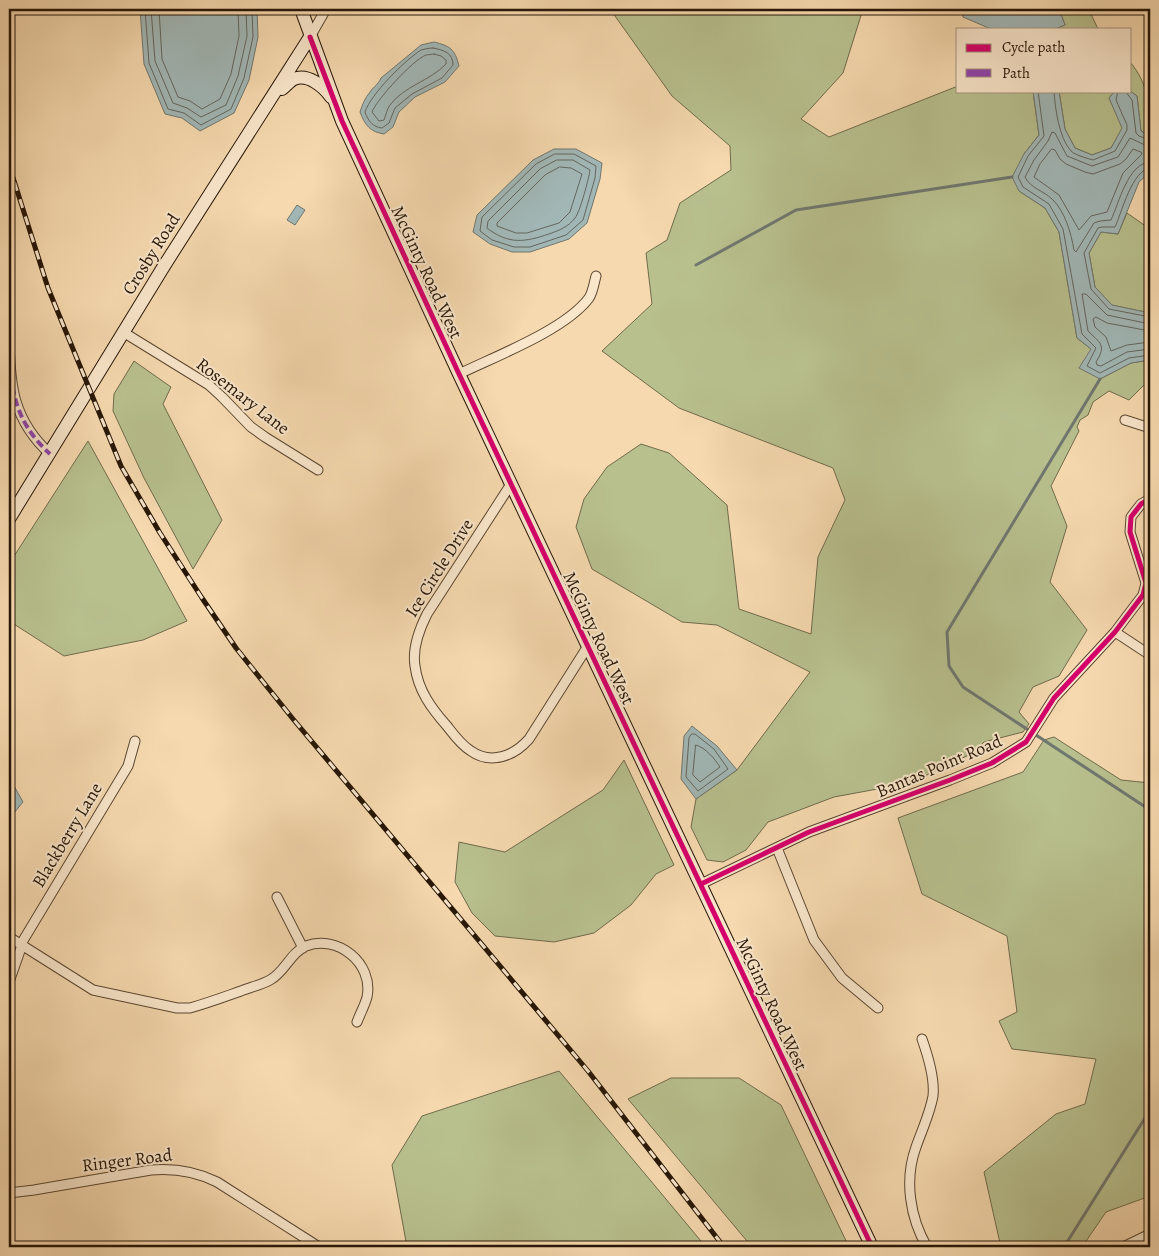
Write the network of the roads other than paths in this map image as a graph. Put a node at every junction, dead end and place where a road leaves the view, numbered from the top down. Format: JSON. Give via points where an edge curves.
{"nodes":[{"id":1,"x":301,"y":9,"type":"edge"},
{"id":2,"x":326,"y":9,"type":"edge"},
{"id":3,"x":310,"y":37,"type":"junction"},
{"id":4,"x":334,"y":100,"type":"junction"},
{"id":5,"x":265,"y":110,"type":"junction"},
{"id":6,"x":596,"y":276,"type":"dead end"},
{"id":7,"x":123,"y":332,"type":"junction"},
{"id":8,"x":9,"y":339,"type":"edge"},
{"id":9,"x":459,"y":374,"type":"junction"},
{"id":10,"x":1125,"y":420,"type":"dead end"},
{"id":11,"x":1150,"y":428,"type":"edge"},
{"id":12,"x":50,"y":454,"type":"junction"},
{"id":13,"x":318,"y":470,"type":"dead end"},
{"id":14,"x":511,"y":484,"type":"junction"},
{"id":15,"x":1150,"y":499,"type":"edge"},
{"id":16,"x":9,"y":520,"type":"edge"},
{"id":17,"x":1115,"y":632,"type":"junction"},
{"id":18,"x":588,"y":646,"type":"junction"},
{"id":19,"x":1150,"y":655,"type":"edge"},
{"id":20,"x":135,"y":741,"type":"dead end"},
{"id":21,"x":777,"y":848,"type":"junction"},
{"id":22,"x":700,"y":884,"type":"junction"},
{"id":23,"x":277,"y":898,"type":"dead end"},
{"id":24,"x":9,"y":937,"type":"edge"},
{"id":25,"x":21,"y":944,"type":"junction"},
{"id":26,"x":304,"y":948,"type":"junction"},
{"id":27,"x":9,"y":982,"type":"edge"},
{"id":28,"x":878,"y":1008,"type":"dead end"},
{"id":29,"x":357,"y":1022,"type":"dead end"},
{"id":30,"x":922,"y":1039,"type":"dead end"},
{"id":31,"x":9,"y":1193,"type":"edge"},
{"id":32,"x":1150,"y":1234,"type":"edge"},
{"id":33,"x":319,"y":1247,"type":"edge"},
{"id":34,"x":872,"y":1247,"type":"edge"},
{"id":35,"x":927,"y":1247,"type":"edge"},
{"id":36,"x":1123,"y":1247,"type":"edge"}],
"edges":[{"from":1,"to":3,"type":"main road","name":"McGinty Road West"},
{"from":2,"to":3,"type":"street","name":"Crosby Road"},
{"from":3,"to":4,"type":"main road","name":"McGinty Road West"},
{"from":3,"to":5,"type":"main road","name":"Crosby Road"},
{"from":4,"to":5,"type":"main road","via":[[313,81],[296,78]]},
{"from":4,"to":9,"type":"main road","name":"McGinty Road West"},
{"from":5,"to":7,"type":"main road","name":"Crosby Road"},
{"from":6,"to":9,"type":"street","via":[[591,296],[577,312],[537,337]]},
{"from":7,"to":12,"type":"main road","name":"Crosby Road"},
{"from":7,"to":13,"type":"street","name":"Rosemary Lane","via":[[208,385],[251,427]]},
{"from":8,"to":12,"type":"street","via":[[13,391],[18,409],[31,434]]},
{"from":9,"to":14,"type":"main road","name":"McGinty Road West"},
{"from":10,"to":11,"type":"street"},
{"from":12,"to":16,"type":"main road","name":"Crosby Road"},
{"from":14,"to":18,"type":"main road","name":"McGinty Road West"},
{"from":14,"to":18,"type":"street","name":"Ice Circle Drive","via":[[419,630],[414,664],[424,696],[472,752],[484,757],[509,755],[528,739]]},
{"from":15,"to":17,"type":"street","name":"Bantas Point Road","via":[[1141,504],[1131,517],[1130,532],[1146,583],[1143,595]]},
{"from":17,"to":19,"type":"street"},
{"from":17,"to":21,"type":"street","name":"Bantas Point Road","via":[[1054,698],[1026,742],[992,763],[809,832]]},
{"from":18,"to":22,"type":"main road","name":"McGinty Road West"},
{"from":20,"to":25,"type":"street","name":"Blackberry Lane","via":[[128,766]]},
{"from":21,"to":22,"type":"street","name":"Bantas Point Road"},
{"from":21,"to":28,"type":"street","via":[[814,940],[842,978]]},
{"from":22,"to":34,"type":"main road","name":"McGinty Road West"},
{"from":23,"to":26,"type":"street"},
{"from":24,"to":25,"type":"street"},
{"from":25,"to":26,"type":"street","via":[[93,990],[177,1008],[190,1008],[271,979]]},
{"from":25,"to":27,"type":"street","name":"Blackberry Lane"},
{"from":26,"to":29,"type":"street","via":[[320,943],[334,945],[356,958],[367,983],[367,996]]},
{"from":30,"to":35,"type":"street","via":[[929,1060],[933,1094],[910,1172],[910,1199],[919,1233]]},
{"from":31,"to":33,"type":"street","name":"Ringer Road","via":[[151,1170],[185,1170],[217,1182]]},
{"from":32,"to":36,"type":"street"}]}
